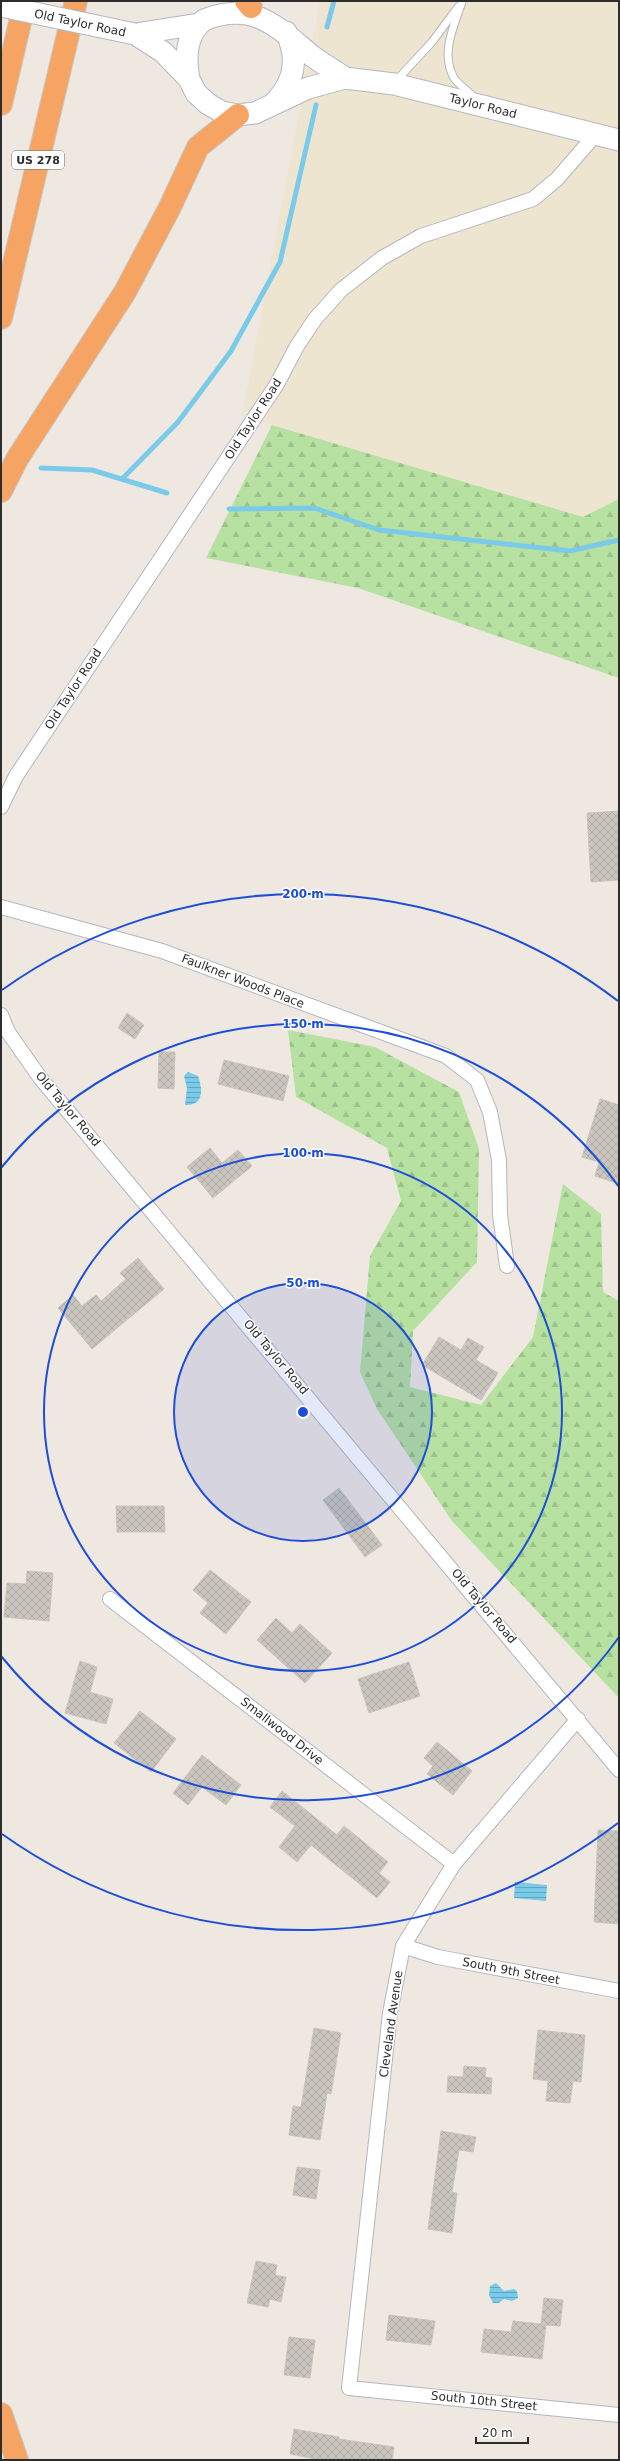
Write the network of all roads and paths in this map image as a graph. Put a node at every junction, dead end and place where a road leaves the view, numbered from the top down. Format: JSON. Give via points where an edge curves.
{"nodes":[{"id":1,"x":25,"y":1,"type":"edge"},
{"id":2,"x":76,"y":1,"type":"edge"},
{"id":3,"x":462,"y":1,"type":"edge"},
{"id":4,"x":248,"y":4,"type":"edge"},
{"id":5,"x":1,"y":6,"type":"edge"},
{"id":6,"x":199,"y":24,"type":"junction"},
{"id":7,"x":285,"y":30,"type":"junction"},
{"id":8,"x":135,"y":34,"type":"junction"},
{"id":9,"x":189,"y":78,"type":"junction"},
{"id":10,"x":346,"y":78,"type":"junction"},
{"id":11,"x":394,"y":84,"type":"junction"},
{"id":12,"x":1,"y":104,"type":"edge"},
{"id":13,"x":271,"y":105,"type":"junction"},
{"id":14,"x":484,"y":106,"type":"junction"},
{"id":15,"x":238,"y":115,"type":"junction"},
{"id":16,"x":596,"y":134,"type":"junction"},
{"id":17,"x":619,"y":140,"type":"edge"},
{"id":18,"x":1,"y":318,"type":"edge"},
{"id":19,"x":1,"y":491,"type":"edge"},
{"id":20,"x":1,"y":807,"type":"edge"},
{"id":21,"x":1,"y":907,"type":"edge"},
{"id":22,"x":1,"y":1015,"type":"edge"},
{"id":23,"x":507,"y":1266,"type":"dead end"},
{"id":24,"x":110,"y":1599,"type":"dead end"},
{"id":25,"x":578,"y":1719,"type":"junction"},
{"id":26,"x":619,"y":1770,"type":"edge"},
{"id":27,"x":454,"y":1864,"type":"junction"},
{"id":28,"x":403,"y":1946,"type":"junction"},
{"id":29,"x":619,"y":1991,"type":"edge"},
{"id":30,"x":349,"y":2388,"type":"joint"},
{"id":31,"x":1,"y":2414,"type":"edge"},
{"id":32,"x":619,"y":2415,"type":"edge"},
{"id":33,"x":16,"y":2460,"type":"edge"}],
"edges":[{"from":1,"to":12,"type":"highway"},
{"from":2,"to":18,"type":"highway","number":"US 278"},
{"from":3,"to":11,"type":"lane","via":[[432,42]]},
{"from":3,"to":14,"type":"lane","via":[[448,45],[447,59],[455,79]]},
{"from":4,"to":6,"type":"street","name":"Old Taylor Road","via":[[214,12]]},
{"from":4,"to":7,"type":"street","name":"Old Taylor Road","via":[[270,15]]},
{"from":5,"to":8,"type":"street","name":"Old Taylor Road","bridge":true},
{"from":6,"to":8,"type":"street","name":"Old Taylor Road"},
{"from":6,"to":9,"type":"street","name":"Old Taylor Road","via":[[191,36],[187,50]]},
{"from":7,"to":10,"type":"street","name":"Old Taylor Road","via":[[312,56]]},
{"from":7,"to":13,"type":"street","name":"Old Taylor Road","via":[[292,45],[294,62],[291,78],[283,93]]},
{"from":8,"to":9,"type":"street","name":"Old Taylor Road","via":[[163,52]]},
{"from":9,"to":15,"type":"street","name":"Old Taylor Road","via":[[196,93],[208,104],[222,112]]},
{"from":10,"to":11,"type":"street","name":"Taylor Road"},
{"from":10,"to":13,"type":"street","name":"Old Taylor Road","via":[[308,88]]},
{"from":11,"to":14,"type":"street","name":"Taylor Road"},
{"from":13,"to":15,"type":"street","name":"Old Taylor Road","via":[[255,113]]},
{"from":14,"to":16,"type":"street","name":"Taylor Road"},
{"from":15,"to":19,"type":"highway","via":[[198,147],[125,292],[17,458]]},
{"from":16,"to":17,"type":"street","name":"Taylor Road"},
{"from":16,"to":20,"type":"street","name":"Old Taylor Road","via":[[557,179],[533,199],[440,229],[382,258],[341,290],[315,319],[277,384],[16,776]]},
{"from":21,"to":23,"type":"street","name":"Faulkner Woods Place","via":[[162,951],[446,1056],[477,1080],[490,1112],[499,1160],[500,1215]]},
{"from":22,"to":25,"type":"street","name":"Old Taylor Road","via":[[8,1032],[41,1079]]},
{"from":24,"to":27,"type":"street","name":"Smallwood Drive"},
{"from":25,"to":26,"type":"street","name":"Old Taylor Road"},
{"from":25,"to":27,"type":"street","name":"Cleveland Avenue"},
{"from":27,"to":28,"type":"street","name":"Cleveland Avenue"},
{"from":28,"to":29,"type":"street","name":"South 9th Street","via":[[438,1957]]},
{"from":28,"to":30,"type":"street","name":"Cleveland Avenue","via":[[390,2014]]},
{"from":30,"to":32,"type":"street","name":"South 10th Street"},
{"from":31,"to":33,"type":"highway"}]}
